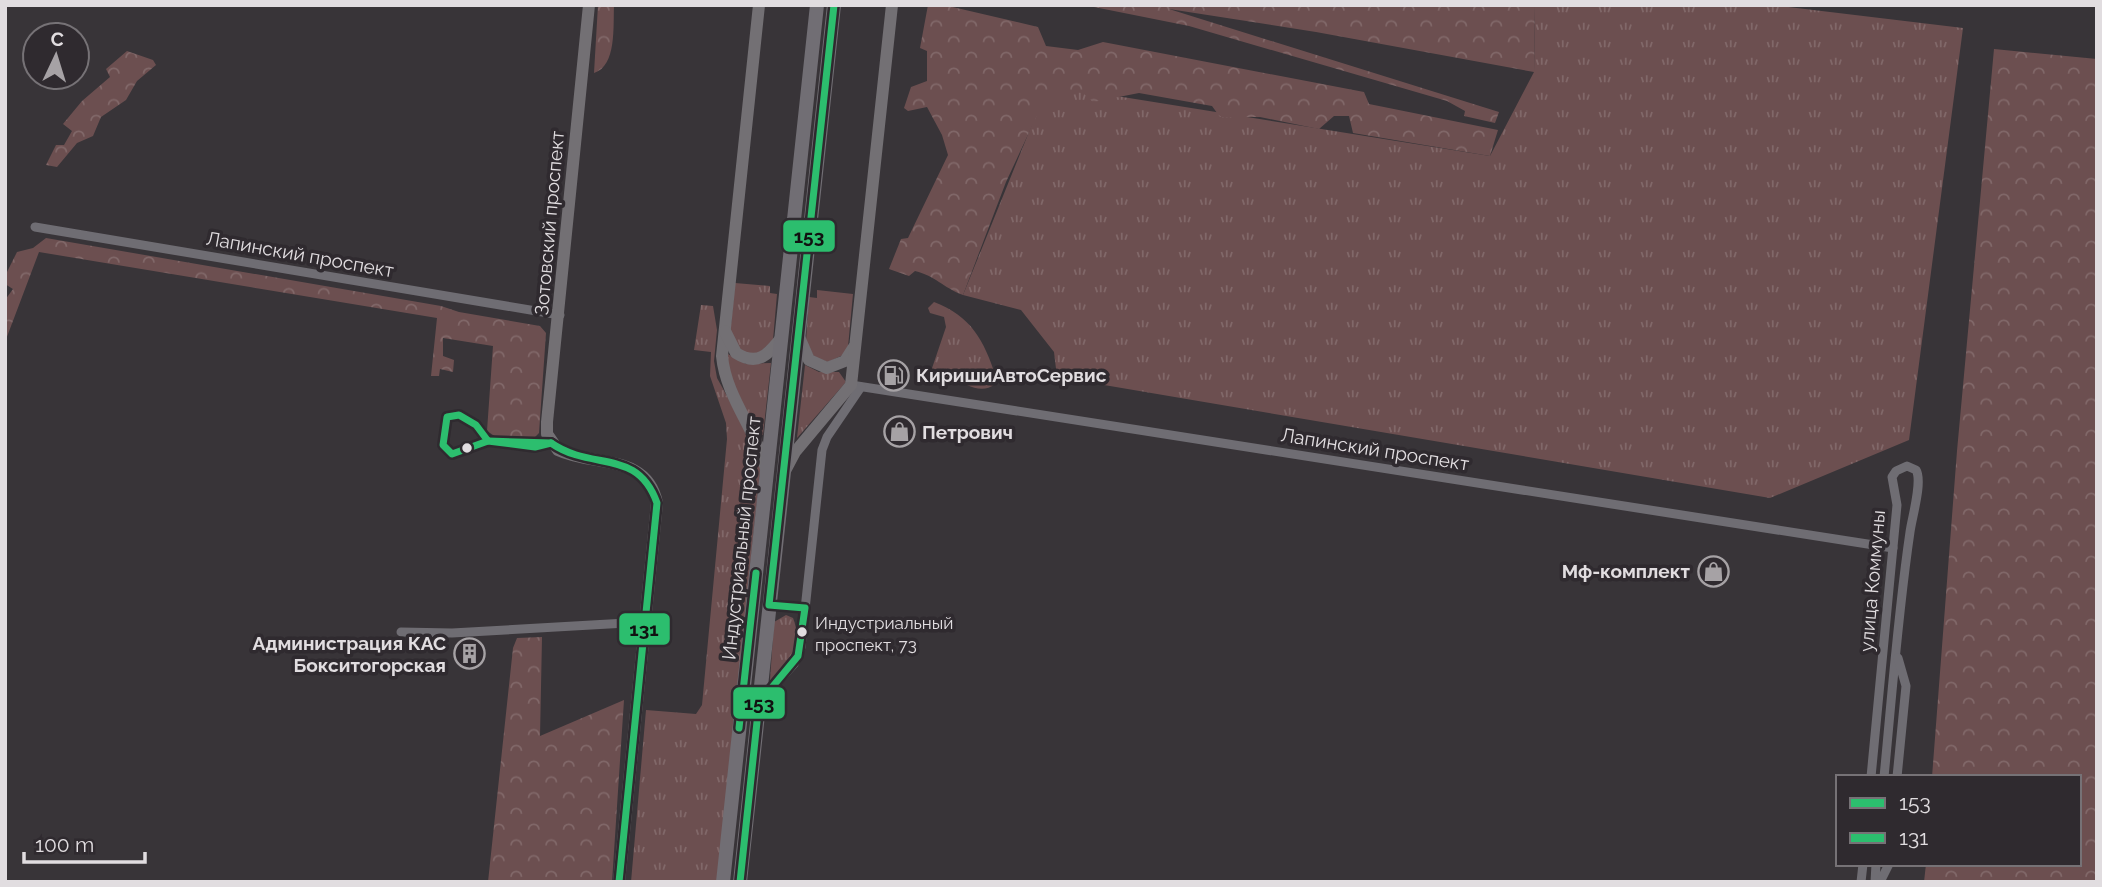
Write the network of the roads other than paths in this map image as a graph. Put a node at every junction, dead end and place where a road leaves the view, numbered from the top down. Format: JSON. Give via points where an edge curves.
{"nodes":[{"id":1,"x":589,"y":5,"type":"edge"},
{"id":2,"x":759,"y":5,"type":"edge"},
{"id":3,"x":817,"y":5,"type":"edge"},
{"id":4,"x":834,"y":5,"type":"edge"},
{"id":5,"x":892,"y":5,"type":"edge"},
{"id":6,"x":35,"y":227,"type":"dead end"},
{"id":7,"x":560,"y":316,"type":"junction"},
{"id":8,"x":724,"y":327,"type":"junction"},
{"id":9,"x":782,"y":336,"type":"junction"},
{"id":10,"x":799,"y":337,"type":"junction"},
{"id":11,"x":856,"y":344,"type":"junction"},
{"id":12,"x":856,"y":386,"type":"junction"},
{"id":13,"x":487,"y":441,"type":"junction"},
{"id":14,"x":551,"y":443,"type":"junction"},
{"id":15,"x":767,"y":473,"type":"junction"},
{"id":16,"x":783,"y":475,"type":"junction"},
{"id":17,"x":1893,"y":548,"type":"junction"},
{"id":18,"x":769,"y":605,"type":"junction"},
{"id":19,"x":805,"y":608,"type":"junction"},
{"id":20,"x":644,"y":622,"type":"junction"},
{"id":21,"x":401,"y":632,"type":"dead end"},
{"id":22,"x":1897,"y":654,"type":"junction"},
{"id":23,"x":759,"y":703,"type":"junction"},
{"id":24,"x":1871,"y":775,"type":"edge"},
{"id":25,"x":1884,"y":775,"type":"edge"},
{"id":26,"x":1897,"y":775,"type":"edge"},
{"id":27,"x":1888,"y":866,"type":"edge"},
{"id":28,"x":619,"y":882,"type":"edge"},
{"id":29,"x":723,"y":882,"type":"edge"},
{"id":30,"x":740,"y":882,"type":"edge"},
{"id":31,"x":1877,"y":882,"type":"edge"}],
"edges":[{"from":1,"to":7,"type":"street","name":"Зотовский проспект"},
{"from":2,"to":8,"type":"street"},
{"from":3,"to":9,"type":"main road","name":"Индустриальный проспект"},
{"from":4,"to":10,"type":"main road","name":"Индустриальный проспект"},
{"from":5,"to":11,"type":"street"},
{"from":6,"to":7,"type":"street","name":"Лапинский проспект"},
{"from":7,"to":14,"type":"street","name":"Зотовский проспект","via":[[547,422]]},
{"from":8,"to":9,"type":"street","via":[[736,353],[754,360],[764,358]]},
{"from":8,"to":15,"type":"street","via":[[723,373]]},
{"from":9,"to":15,"type":"main road","name":"Индустриальный проспект"},
{"from":10,"to":11,"type":"street","via":[[809,359],[827,368],[845,361]]},
{"from":10,"to":16,"type":"main road","name":"Индустриальный проспект"},
{"from":11,"to":12,"type":"street"},
{"from":12,"to":16,"type":"street","via":[[795,452]]},
{"from":12,"to":17,"type":"street","name":"Лапинский проспект"},
{"from":12,"to":19,"type":"street","via":[[827,437]]},
{"from":13,"to":13,"type":"street","via":[[468,418],[447,417],[443,445],[452,454]]},
{"from":13,"to":14,"type":"street","via":[[536,447]]},
{"from":14,"to":20,"type":"street","via":[[567,454],[637,470],[651,484],[657,503]]},
{"from":15,"to":29,"type":"main road","name":"Индустриальный проспект"},
{"from":16,"to":18,"type":"main road","name":"Индустриальный проспект"},
{"from":17,"to":22,"type":"street","name":"улица Коммуны","via":[[1897,499],[1892,477],[1907,466],[1916,470],[1920,482],[1913,501]]},
{"from":17,"to":24,"type":"street","name":"улица Коммуны"},
{"from":18,"to":19,"type":"street"},
{"from":18,"to":23,"type":"main road","name":"Индустриальный проспект"},
{"from":19,"to":23,"type":"street","via":[[798,656]]},
{"from":20,"to":21,"type":"street","via":[[452,634]]},
{"from":20,"to":28,"type":"street"},
{"from":22,"to":25,"type":"street","name":"улица Коммуны"},
{"from":22,"to":26,"type":"street","via":[[1906,681]]},
{"from":23,"to":30,"type":"main road","name":"Индустриальный проспект"},
{"from":27,"to":31,"type":"street"}]}
